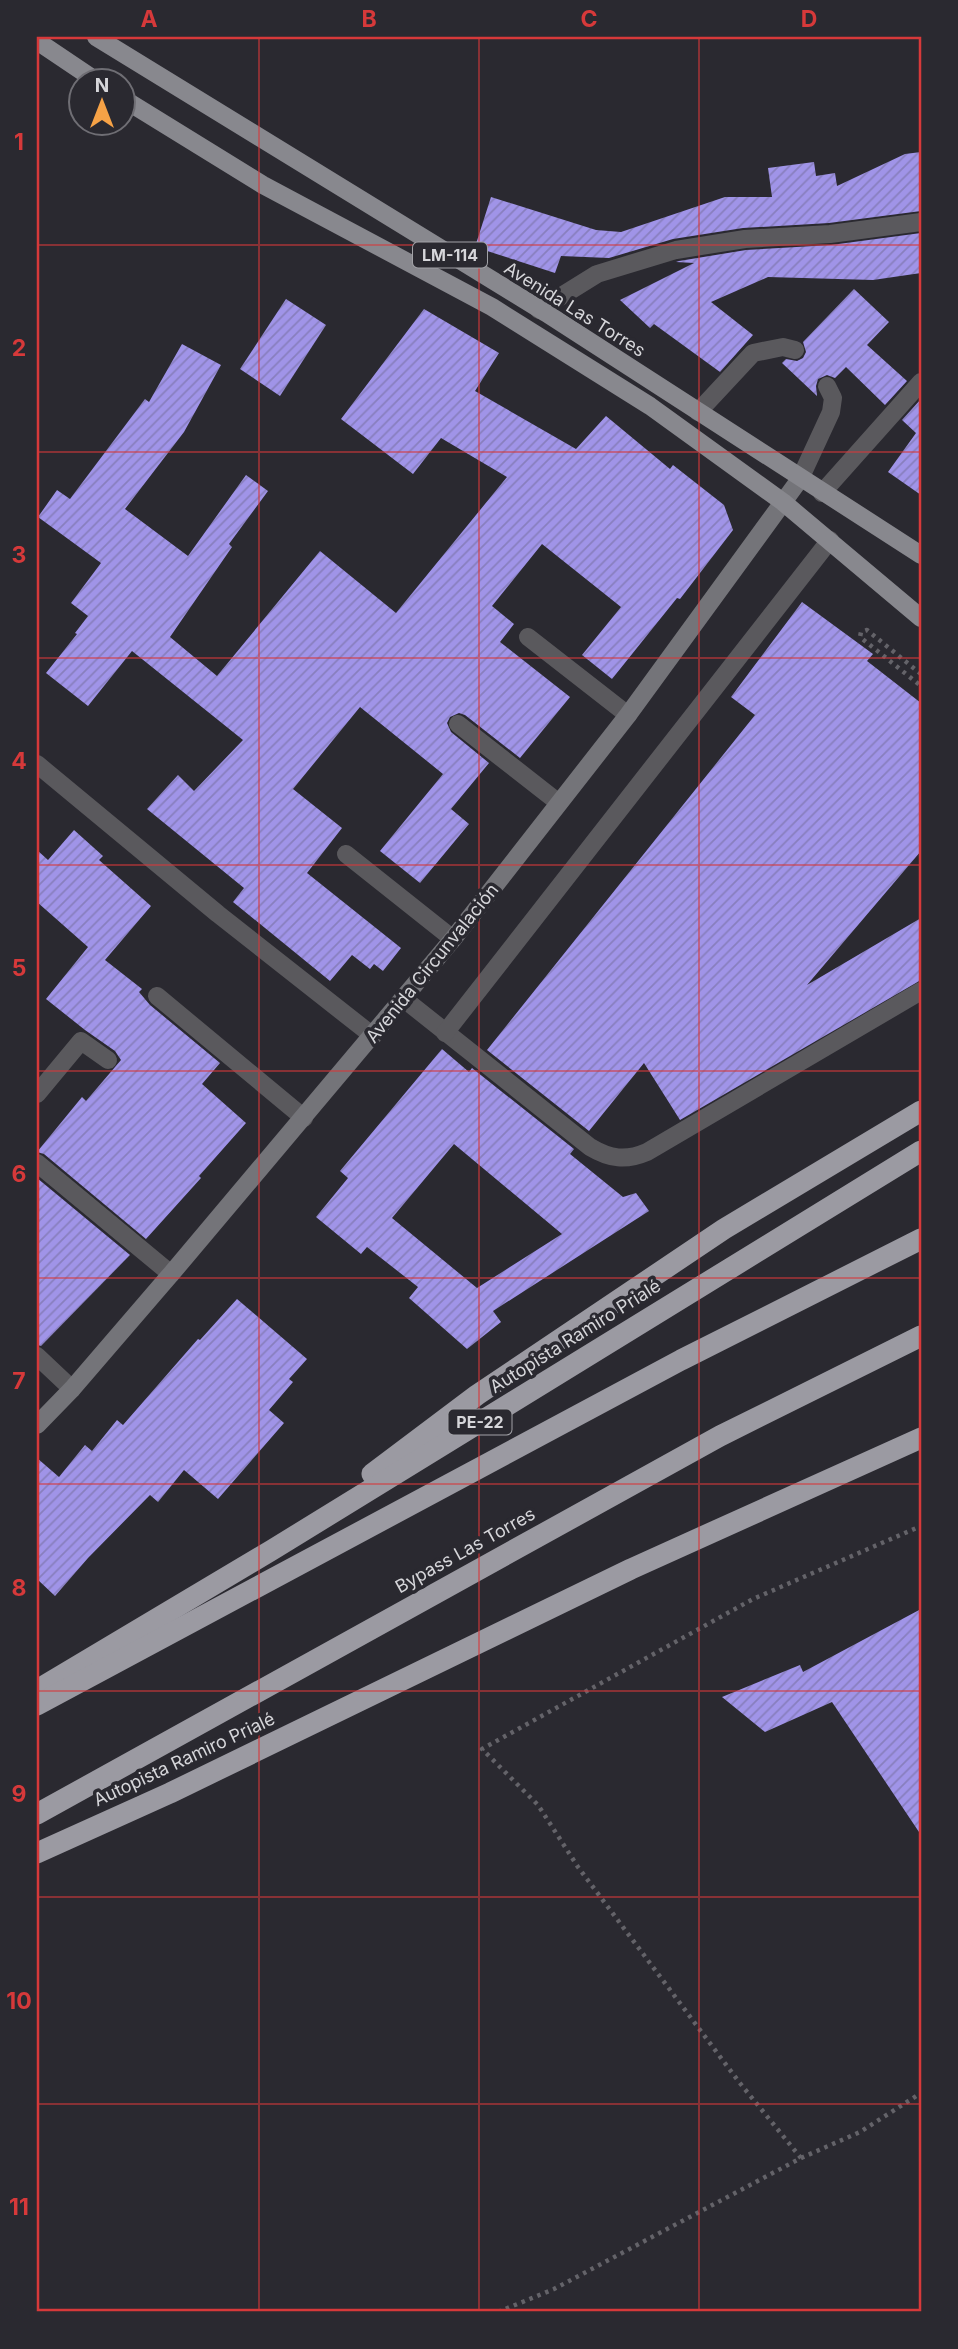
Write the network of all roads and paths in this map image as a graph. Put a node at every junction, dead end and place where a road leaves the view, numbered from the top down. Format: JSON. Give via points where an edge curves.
{"nodes":[{"id":1,"x":96,"y":37,"type":"edge"},
{"id":2,"x":37,"y":41,"type":"edge"},
{"id":3,"x":74,"y":66,"type":"edge"},
{"id":4,"x":136,"y":106,"type":"edge"},
{"id":5,"x":921,"y":222,"type":"edge"},
{"id":6,"x":539,"y":310,"type":"junction"},
{"id":7,"x":795,"y":350,"type":"dead end"},
{"id":8,"x":921,"y":382,"type":"edge"},
{"id":9,"x":827,"y":386,"type":"dead end"},
{"id":10,"x":698,"y":412,"type":"junction"},
{"id":11,"x":800,"y":479,"type":"junction"},
{"id":12,"x":822,"y":493,"type":"junction"},
{"id":13,"x":783,"y":502,"type":"junction"},
{"id":14,"x":830,"y":540,"type":"junction"},
{"id":15,"x":921,"y":555,"type":"edge"},
{"id":16,"x":921,"y":618,"type":"edge"},
{"id":17,"x":528,"y":637,"type":"dead end"},
{"id":18,"x":921,"y":674,"type":"edge"},
{"id":19,"x":921,"y":685,"type":"edge"},
{"id":20,"x":628,"y":715,"type":"junction"},
{"id":21,"x":458,"y":724,"type":"dead end"},
{"id":22,"x":37,"y":764,"type":"edge"},
{"id":23,"x":559,"y":803,"type":"junction"},
{"id":24,"x":346,"y":854,"type":"dead end"},
{"id":25,"x":453,"y":939,"type":"junction"},
{"id":26,"x":921,"y":990,"type":"edge"},
{"id":27,"x":157,"y":996,"type":"dead end"},
{"id":28,"x":404,"y":999,"type":"junction"},
{"id":29,"x":445,"y":1033,"type":"junction"},
{"id":30,"x":373,"y":1036,"type":"junction"},
{"id":31,"x":108,"y":1060,"type":"dead end"},
{"id":32,"x":38,"y":1091,"type":"edge"},
{"id":33,"x":921,"y":1111,"type":"edge"},
{"id":34,"x":304,"y":1118,"type":"junction"},
{"id":35,"x":921,"y":1151,"type":"edge"},
{"id":36,"x":37,"y":1163,"type":"edge"},
{"id":37,"x":921,"y":1238,"type":"edge"},
{"id":38,"x":171,"y":1274,"type":"junction"},
{"id":39,"x":921,"y":1336,"type":"edge"},
{"id":40,"x":37,"y":1356,"type":"edge"},
{"id":41,"x":72,"y":1389,"type":"junction"},
{"id":42,"x":37,"y":1425,"type":"edge"},
{"id":43,"x":921,"y":1438,"type":"edge"},
{"id":44,"x":921,"y":1526,"type":"edge"},
{"id":45,"x":272,"y":1550,"type":"junction"},
{"id":46,"x":37,"y":1690,"type":"edge"},
{"id":47,"x":37,"y":1705,"type":"edge"},
{"id":48,"x":37,"y":1814,"type":"edge"},
{"id":49,"x":37,"y":1853,"type":"edge"},
{"id":50,"x":921,"y":2093,"type":"edge"},
{"id":51,"x":802,"y":2158,"type":"junction"},
{"id":52,"x":498,"y":2312,"type":"edge"}],
"edges":[{"from":1,"to":6,"type":"main road","name":"Avenida Las Torres","number":"LM-114"},
{"from":2,"to":3,"type":"main road"},
{"from":4,"to":13,"type":"main road","number":"LM-114","via":[[263,185],[538,334],[650,406]]},
{"from":5,"to":6,"type":"street","via":[[676,250],[597,274]]},
{"from":6,"to":10,"type":"main road","name":"Avenida Las Torres","number":"LM-114"},
{"from":7,"to":10,"type":"street","via":[[783,347],[753,353]]},
{"from":8,"to":12,"type":"street"},
{"from":9,"to":11,"type":"street","via":[[833,398],[831,412]]},
{"from":10,"to":11,"type":"main road","name":"Avenida Las Torres","number":"LM-114"},
{"from":11,"to":12,"type":"main road","name":"Avenida Las Torres","number":"LM-114"},
{"from":11,"to":13,"type":"street","name":"Avenida Circunvalación"},
{"from":12,"to":15,"type":"main road","name":"Avenida Las Torres","number":"LM-114"},
{"from":13,"to":14,"type":"main road","number":"LM-114"},
{"from":13,"to":20,"type":"street","name":"Avenida Circunvalación"},
{"from":14,"to":16,"type":"main road","number":"LM-114"},
{"from":14,"to":29,"type":"street"},
{"from":17,"to":20,"type":"street"},
{"from":18,"to":19,"type":"path","via":[[867,630],[861,632],[859,637]]},
{"from":20,"to":23,"type":"street","name":"Avenida Circunvalación"},
{"from":21,"to":23,"type":"street"},
{"from":22,"to":30,"type":"street"},
{"from":23,"to":25,"type":"street","name":"Avenida Circunvalación"},
{"from":24,"to":25,"type":"street"},
{"from":25,"to":28,"type":"street","name":"Avenida Circunvalación"},
{"from":26,"to":29,"type":"street","via":[[647,1152],[628,1158],[608,1156],[590,1147]]},
{"from":27,"to":34,"type":"street"},
{"from":28,"to":29,"type":"street"},
{"from":28,"to":30,"type":"street","name":"Avenida Circunvalación"},
{"from":30,"to":34,"type":"street","name":"Avenida Circunvalación"},
{"from":31,"to":32,"type":"street","via":[[81,1041]]},
{"from":33,"to":45,"type":"highway","via":[[724,1229],[477,1395]]},
{"from":34,"to":38,"type":"street","name":"Avenida Circunvalación"},
{"from":35,"to":45,"type":"highway","name":"Autopista Ramiro Prialé","number":"PE-22"},
{"from":36,"to":38,"type":"street"},
{"from":37,"to":47,"type":"highway","via":[[681,1360]]},
{"from":38,"to":41,"type":"street","name":"Avenida Circunvalación"},
{"from":39,"to":48,"type":"highway","name":"Bypass Las Torres","via":[[720,1436]]},
{"from":40,"to":41,"type":"street"},
{"from":41,"to":42,"type":"street","name":"Avenida Circunvalación"},
{"from":43,"to":49,"type":"highway","name":"Autopista Ramiro Prialé","via":[[631,1569]]},
{"from":44,"to":51,"type":"path","via":[[753,1598],[482,1749],[538,1805],[578,1867],[739,2082]]},
{"from":45,"to":46,"type":"highway","name":"Autopista Ramiro Prialé","number":"PE-22"},
{"from":50,"to":51,"type":"path","via":[[859,2132]]},
{"from":51,"to":52,"type":"path","via":[[554,2289]]}]}
